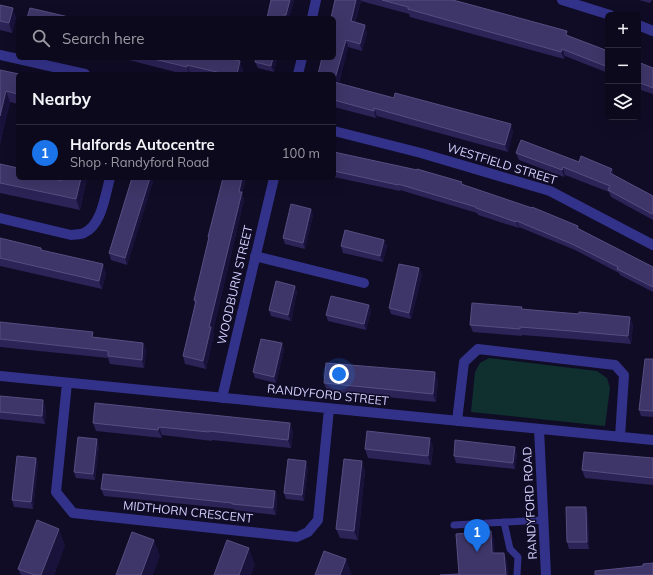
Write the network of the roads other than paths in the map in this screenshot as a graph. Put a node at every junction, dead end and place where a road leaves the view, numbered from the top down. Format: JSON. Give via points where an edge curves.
{"nodes":[{"id":1,"x":316,"y":0,"type":"edge"},
{"id":2,"x":562,"y":0,"type":"edge"},
{"id":3,"x":605,"y":13,"type":"edge"},
{"id":4,"x":312,"y":16,"type":"edge"},
{"id":5,"x":641,"y":26,"type":"edge"},
{"id":6,"x":653,"y":31,"type":"edge"},
{"id":7,"x":0,"y":55,"type":"edge"},
{"id":8,"x":16,"y":59,"type":"edge"},
{"id":9,"x":22,"y":60,"type":"edge"},
{"id":10,"x":302,"y":60,"type":"edge"},
{"id":11,"x":76,"y":72,"type":"edge"},
{"id":12,"x":298,"y":72,"type":"edge"},
{"id":13,"x":336,"y":132,"type":"edge"},
{"id":14,"x":109,"y":180,"type":"edge"},
{"id":15,"x":274,"y":180,"type":"edge"},
{"id":16,"x":0,"y":218,"type":"edge"},
{"id":17,"x":653,"y":245,"type":"edge"},
{"id":18,"x":255,"y":256,"type":"junction"},
{"id":19,"x":364,"y":282,"type":"dead end"},
{"id":20,"x":0,"y":376,"type":"edge"},
{"id":21,"x":67,"y":383,"type":"junction"},
{"id":22,"x":222,"y":398,"type":"junction"},
{"id":23,"x":329,"y":409,"type":"junction"},
{"id":24,"x":457,"y":421,"type":"junction"},
{"id":25,"x":539,"y":429,"type":"junction"},
{"id":26,"x":620,"y":437,"type":"junction"},
{"id":27,"x":653,"y":440,"type":"edge"},
{"id":28,"x":544,"y":520,"type":"junction"},
{"id":29,"x":504,"y":522,"type":"junction"},
{"id":30,"x":454,"y":525,"type":"dead end"},
{"id":31,"x":517,"y":575,"type":"edge"},
{"id":32,"x":546,"y":575,"type":"edge"}],
"edges":[{"from":1,"to":4,"type":"street"},
{"from":2,"to":3,"type":"street"},
{"from":5,"to":6,"type":"street"},
{"from":7,"to":8,"type":"street"},
{"from":9,"to":11,"type":"street"},
{"from":10,"to":12,"type":"street"},
{"from":13,"to":17,"type":"street","name":"WESTFIELD STREET","via":[[421,153],[550,191]]},
{"from":14,"to":16,"type":"street","via":[[99,216],[83,234],[71,235]]},
{"from":15,"to":18,"type":"street","name":"WOODBURN STREET"},
{"from":18,"to":19,"type":"street"},
{"from":18,"to":22,"type":"street","name":"WOODBURN STREET"},
{"from":20,"to":21,"type":"street","name":"RANDYFORD STREET"},
{"from":21,"to":22,"type":"street","name":"RANDYFORD STREET"},
{"from":21,"to":23,"type":"street","name":"MIDTHORN CRESCENT","via":[[56,492],[73,513],[297,537],[308,532],[318,520]]},
{"from":22,"to":23,"type":"street","name":"RANDYFORD STREET"},
{"from":23,"to":24,"type":"street","name":"RANDYFORD STREET"},
{"from":24,"to":25,"type":"street","name":"RANDYFORD STREET"},
{"from":24,"to":26,"type":"street","via":[[464,362],[478,349],[615,365],[624,375]]},
{"from":25,"to":26,"type":"street","name":"RANDYFORD STREET"},
{"from":25,"to":28,"type":"street","name":"RANDYFORD ROAD"},
{"from":26,"to":27,"type":"street","name":"RANDYFORD STREET"},
{"from":28,"to":29,"type":"lane"},
{"from":28,"to":32,"type":"street","name":"RANDYFORD ROAD"},
{"from":29,"to":30,"type":"lane"},
{"from":29,"to":31,"type":"lane","via":[[510,549],[518,557]]}]}
